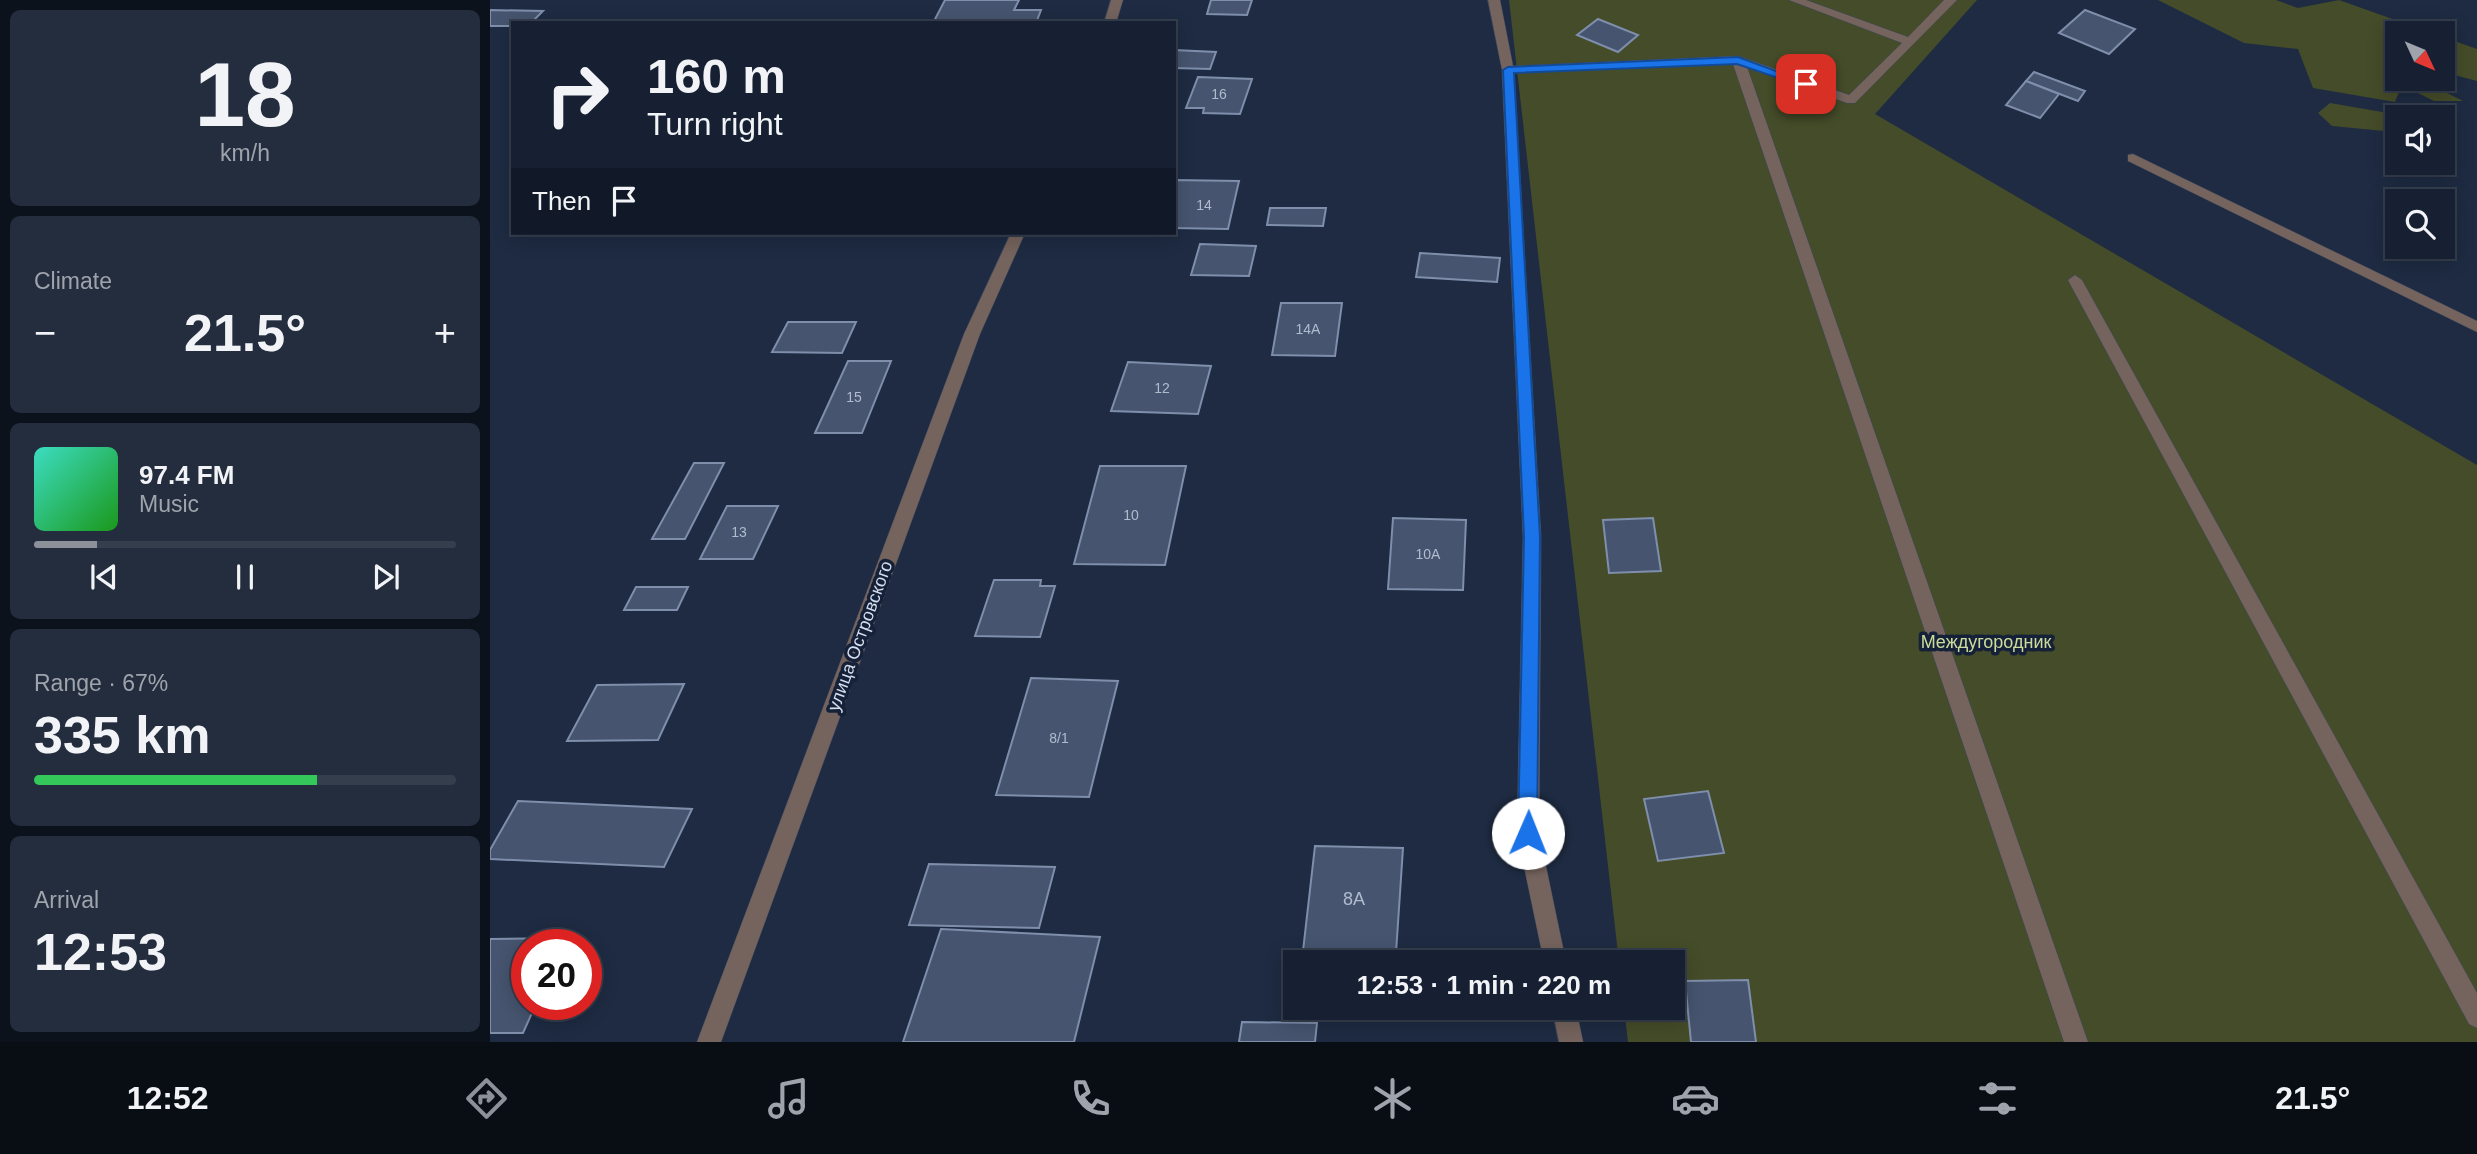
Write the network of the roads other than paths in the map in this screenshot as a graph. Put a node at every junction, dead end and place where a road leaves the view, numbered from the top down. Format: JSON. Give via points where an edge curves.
{"nodes":[{"id":1,"x":1118,"y":0,"type":"edge"},
{"id":2,"x":1494,"y":0,"type":"edge"},
{"id":3,"x":1795,"y":0,"type":"edge"},
{"id":4,"x":1951,"y":0,"type":"edge"},
{"id":5,"x":1111,"y":21,"type":"edge"},
{"id":6,"x":1911,"y":43,"type":"junction"},
{"id":7,"x":1738,"y":60,"type":"junction"},
{"id":8,"x":1508,"y":70,"type":"junction"},
{"id":9,"x":2133,"y":158,"type":"dead end"},
{"id":10,"x":1017,"y":235,"type":"edge"},
{"id":11,"x":2075,"y":279,"type":"dead end"},
{"id":12,"x":2477,"y":327,"type":"edge"},
{"id":13,"x":1552,"y":950,"type":"edge"},
{"id":14,"x":2477,"y":1016,"type":"edge"},
{"id":15,"x":1566,"y":1020,"type":"edge"},
{"id":16,"x":709,"y":1042,"type":"edge"},
{"id":17,"x":1571,"y":1042,"type":"edge"},
{"id":18,"x":2076,"y":1042,"type":"edge"}],
"edges":[{"from":1,"to":5,"type":"street"},
{"from":2,"to":8,"type":"street"},
{"from":3,"to":6,"type":"street"},
{"from":4,"to":6,"type":"street"},
{"from":6,"to":7,"type":"street","via":[[1850,100]]},
{"from":7,"to":8,"type":"street"},
{"from":7,"to":18,"type":"street"},
{"from":8,"to":13,"type":"street","via":[[1532,537],[1528,833]]},
{"from":9,"to":12,"type":"street"},
{"from":10,"to":16,"type":"street","name":"улица Островского","via":[[972,334]]},
{"from":11,"to":14,"type":"street"},
{"from":15,"to":17,"type":"street"}]}
